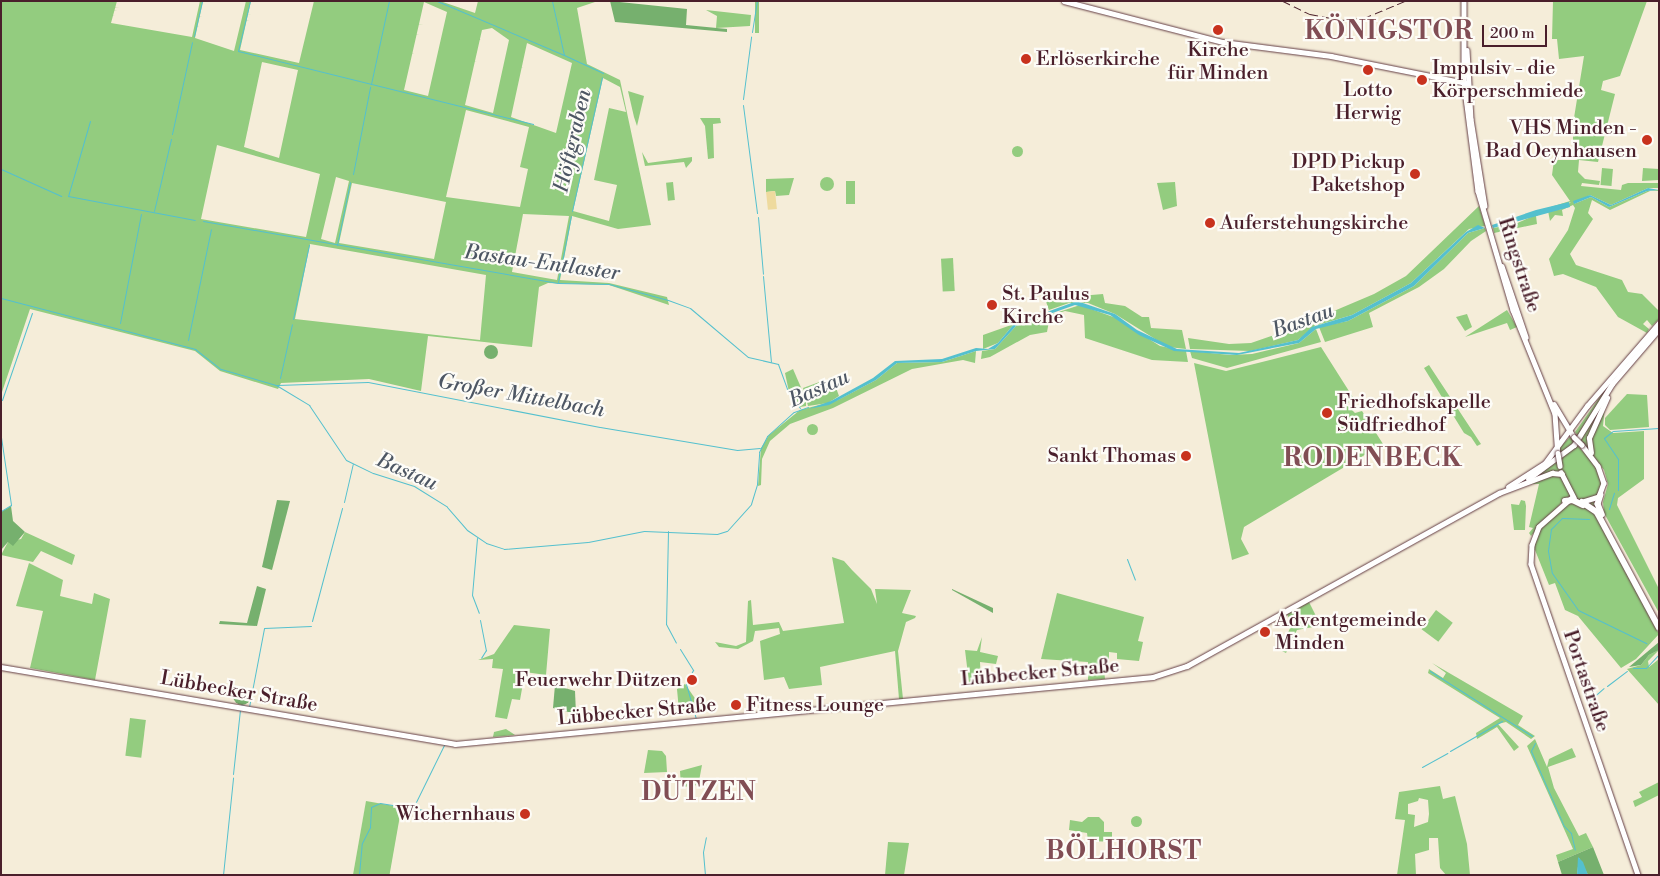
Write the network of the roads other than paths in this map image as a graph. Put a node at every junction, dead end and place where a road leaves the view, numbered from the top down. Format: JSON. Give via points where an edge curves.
{"nodes":[{"id":1,"x":1064,"y":1,"type":"edge"},
{"id":2,"x":1465,"y":1,"type":"edge"},
{"id":3,"x":1466,"y":83,"type":"junction"},
{"id":4,"x":1490,"y":230,"type":"junction"},
{"id":5,"x":1659,"y":323,"type":"edge"},
{"id":6,"x":1659,"y":329,"type":"edge"},
{"id":7,"x":1616,"y":379,"type":"junction"},
{"id":8,"x":1576,"y":421,"type":"junction"},
{"id":9,"x":1564,"y":423,"type":"junction"},
{"id":10,"x":1570,"y":431,"type":"junction"},
{"id":11,"x":1558,"y":450,"type":"junction"},
{"id":12,"x":1593,"y":458,"type":"junction"},
{"id":13,"x":1562,"y":475,"type":"junction"},
{"id":14,"x":1511,"y":488,"type":"junction"},
{"id":15,"x":1566,"y":488,"type":"junction"},
{"id":16,"x":1602,"y":492,"type":"junction"},
{"id":17,"x":1499,"y":493,"type":"junction"},
{"id":18,"x":1573,"y":497,"type":"junction"},
{"id":19,"x":1564,"y":502,"type":"junction"},
{"id":20,"x":1582,"y":502,"type":"junction"},
{"id":21,"x":1594,"y":509,"type":"junction"},
{"id":22,"x":1659,"y":620,"type":"edge"},
{"id":23,"x":1659,"y":627,"type":"edge"},
{"id":24,"x":2,"y":666,"type":"edge"},
{"id":25,"x":1638,"y":875,"type":"edge"}],
"edges":[{"from":1,"to":3,"type":"main road","via":[[1223,42],[1331,56]]},
{"from":2,"to":3,"type":"main road","name":"Ringstraße"},
{"from":3,"to":4,"type":"main road","name":"Ringstraße","via":[[1475,174]]},
{"from":4,"to":9,"type":"main road","name":"Ringstraße","via":[[1527,339]]},
{"from":4,"to":11,"type":"main road","name":"Ringstraße","via":[[1513,310],[1554,414]]},
{"from":5,"to":8,"type":"main road"},
{"from":6,"to":7,"type":"main road"},
{"from":7,"to":12,"type":"main road","via":[[1589,438]]},
{"from":7,"to":14,"type":"main road","via":[[1574,446],[1549,466]]},
{"from":8,"to":9,"type":"main road"},
{"from":8,"to":10,"type":"main road"},
{"from":9,"to":10,"type":"main road","name":"Ringstraße"},
{"from":10,"to":11,"type":"main road","name":"Lübbecker Straße"},
{"from":10,"to":12,"type":"main road","name":"Ringstraße","bridge":true},
{"from":11,"to":13,"type":"main road","name":"Ringstraße","bridge":true},
{"from":11,"to":17,"type":"main road","name":"Lübbecker Straße","via":[[1540,467]]},
{"from":12,"to":16,"type":"main road","name":"Ringstraße","via":[[1603,475]]},
{"from":13,"to":14,"type":"main road","via":[[1552,472]]},
{"from":13,"to":15,"type":"main road","name":"Ringstraße"},
{"from":14,"to":17,"type":"main road","name":"Lübbecker Straße"},
{"from":15,"to":18,"type":"main road","name":"Ringstraße"},
{"from":15,"to":19,"type":"main road"},
{"from":16,"to":20,"type":"main road","via":[[1593,501]]},
{"from":16,"to":22,"type":"highway","via":[[1598,504],[1602,514]]},
{"from":17,"to":24,"type":"main road","name":"Lübbecker Straße","via":[[1188,666],[1153,677],[456,744]]},
{"from":18,"to":19,"type":"main road","name":"Portastraße"},
{"from":18,"to":20,"type":"main road"},
{"from":19,"to":21,"type":"highway","via":[[1573,500]]},
{"from":19,"to":25,"type":"main road","name":"Portastraße","via":[[1543,522],[1534,538],[1533,573]]},
{"from":20,"to":21,"type":"highway"},
{"from":21,"to":23,"type":"highway"}]}
